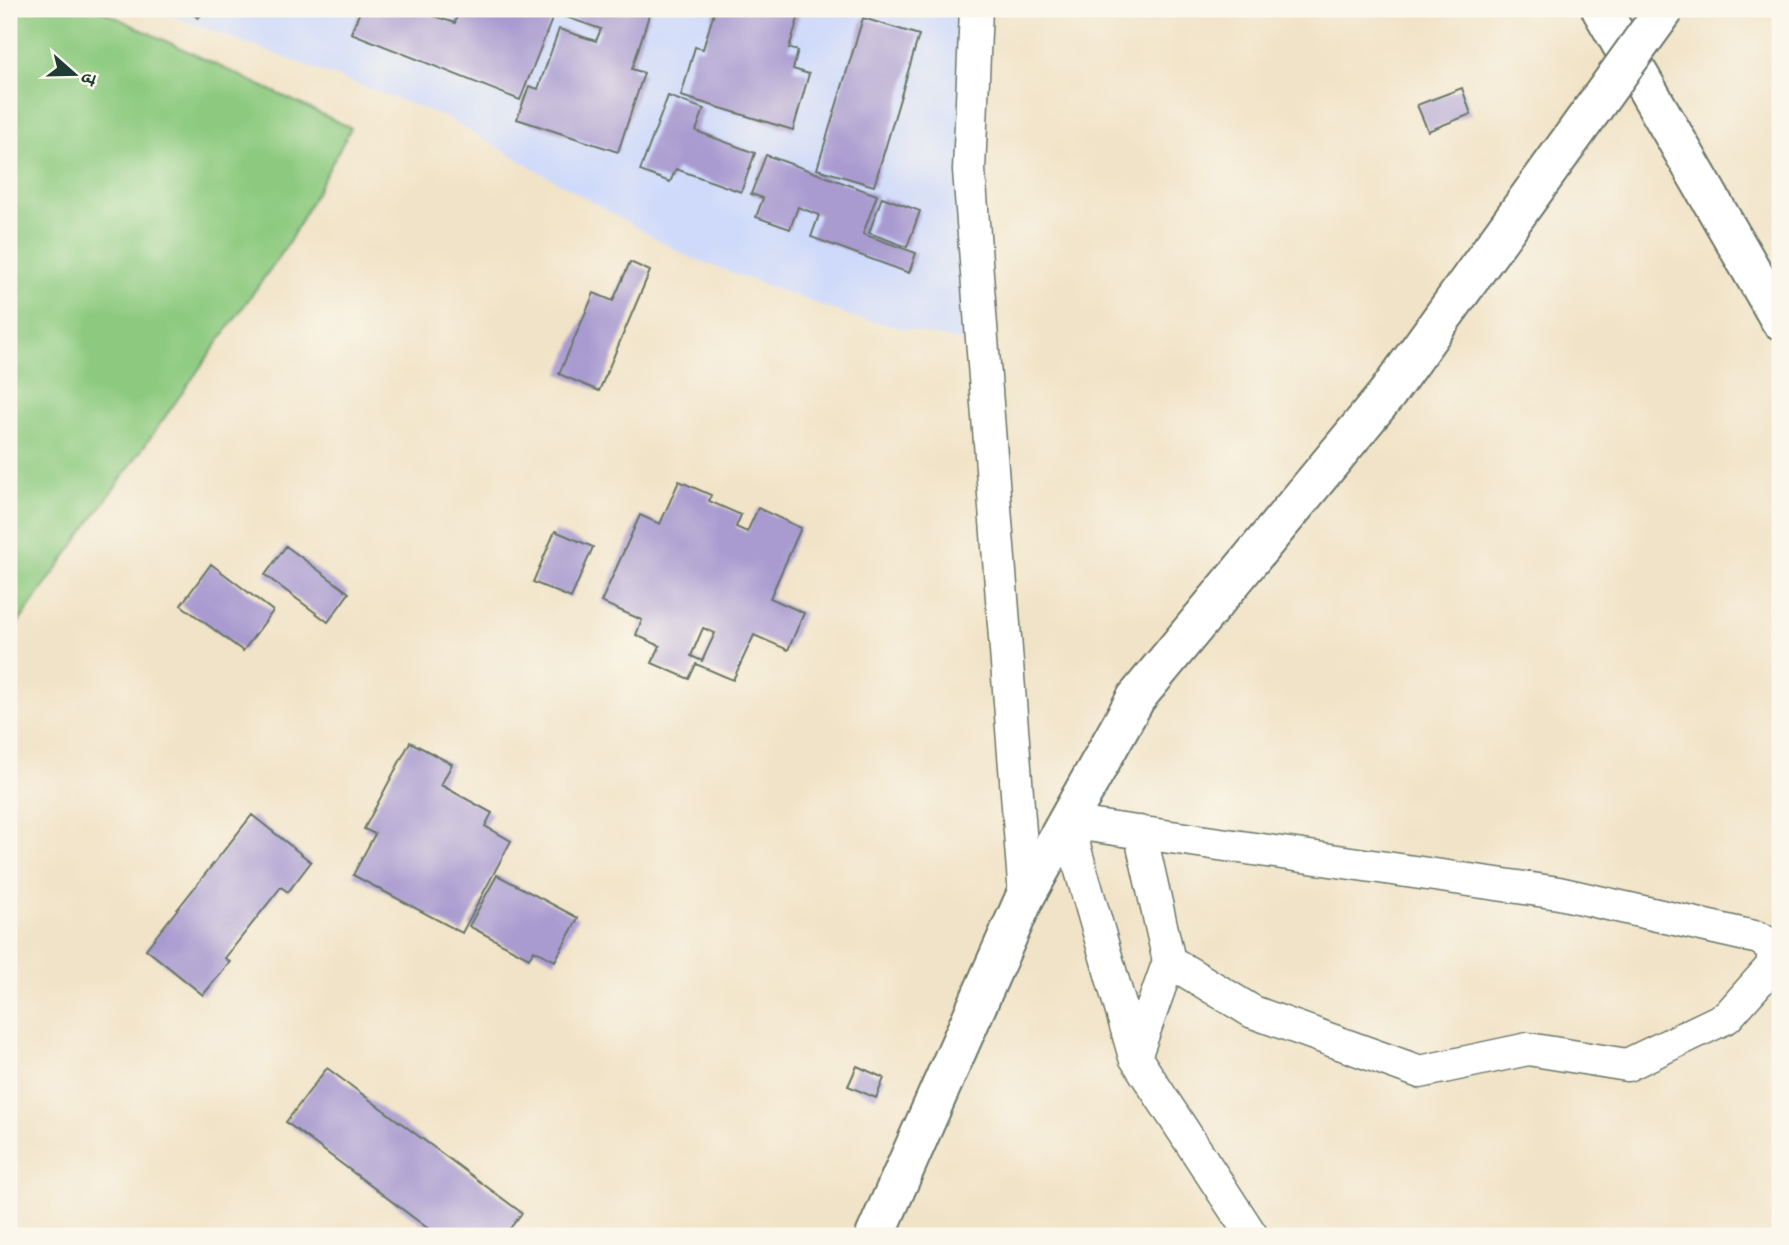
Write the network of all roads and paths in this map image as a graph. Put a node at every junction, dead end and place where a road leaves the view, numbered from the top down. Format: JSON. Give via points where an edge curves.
{"nodes":[{"id":1,"x":976,"y":9,"type":"edge"},
{"id":2,"x":1601,"y":9,"type":"edge"},
{"id":3,"x":1665,"y":9,"type":"edge"},
{"id":4,"x":1780,"y":320,"type":"edge"},
{"id":5,"x":1067,"y":821,"type":"junction"},
{"id":6,"x":1140,"y":832,"type":"junction"},
{"id":7,"x":1025,"y":897,"type":"junction"},
{"id":8,"x":1777,"y":946,"type":"edge"},
{"id":9,"x":1169,"y":961,"type":"junction"},
{"id":10,"x":1135,"y":1057,"type":"junction"},
{"id":11,"x":875,"y":1236,"type":"edge"},
{"id":12,"x":1252,"y":1236,"type":"edge"}],
"edges":[{"from":1,"to":7,"type":"street","via":[[969,170]]},
{"from":2,"to":4,"type":"street"},
{"from":3,"to":5,"type":"street","bridge":true,"via":[[1387,394],[1136,698]]},
{"from":5,"to":6,"type":"street"},
{"from":5,"to":7,"type":"street"},
{"from":5,"to":10,"type":"street"},
{"from":6,"to":8,"type":"street","via":[[1559,893],[1759,938]]},
{"from":6,"to":9,"type":"street"},
{"from":7,"to":11,"type":"street"},
{"from":8,"to":9,"type":"street","via":[[1773,965],[1727,1017],[1627,1065],[1528,1049],[1419,1073],[1253,1012]]},
{"from":9,"to":10,"type":"street"},
{"from":10,"to":12,"type":"street"}]}
